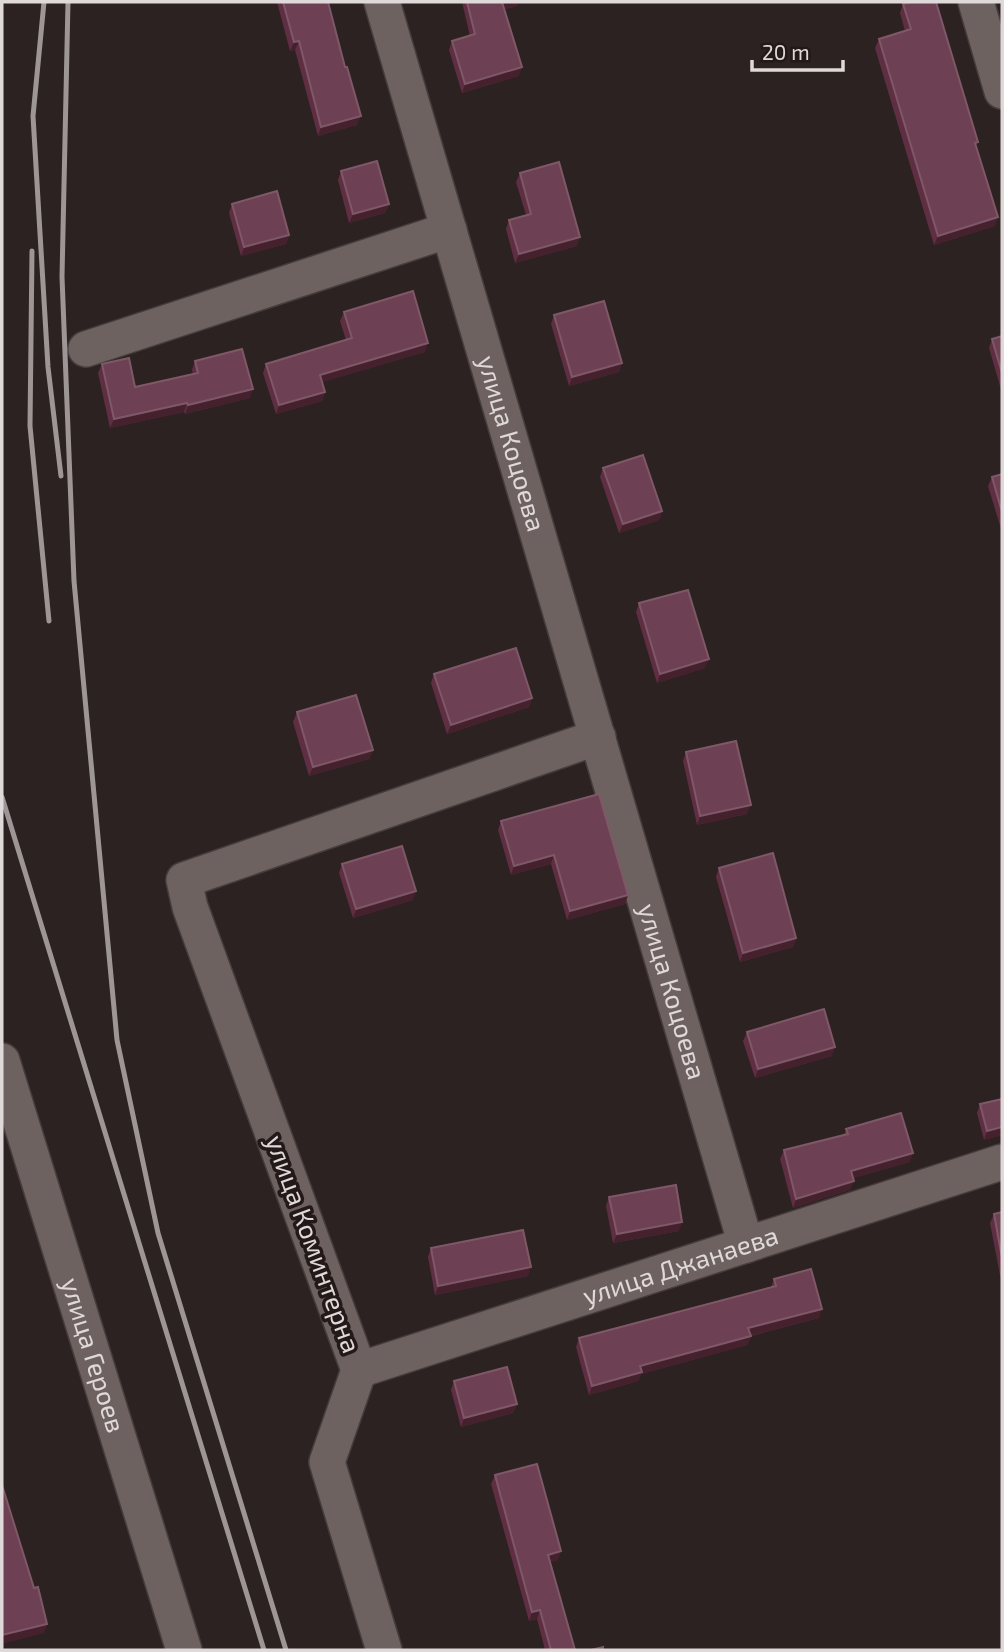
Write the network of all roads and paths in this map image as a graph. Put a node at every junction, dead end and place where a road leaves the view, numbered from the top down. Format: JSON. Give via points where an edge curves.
{"nodes":[{"id":1,"x":382,"y":2,"type":"edge"},
{"id":2,"x":976,"y":2,"type":"edge"},
{"id":3,"x":1002,"y":91,"type":"edge"},
{"id":4,"x":449,"y":230,"type":"junction"},
{"id":5,"x":86,"y":349,"type":"dead end"},
{"id":6,"x":598,"y":737,"type":"junction"},
{"id":7,"x":2,"y":1061,"type":"edge"},
{"id":8,"x":1002,"y":1162,"type":"edge"},
{"id":9,"x":746,"y":1245,"type":"junction"},
{"id":10,"x":359,"y":1370,"type":"junction"},
{"id":11,"x":184,"y":1650,"type":"edge"},
{"id":12,"x":384,"y":1650,"type":"edge"}],
"edges":[{"from":1,"to":4,"type":"street","name":"улица Коцоева"},
{"from":2,"to":3,"type":"street"},
{"from":4,"to":5,"type":"street"},
{"from":4,"to":6,"type":"street","name":"улица Коцоева"},
{"from":6,"to":9,"type":"street","name":"улица Коцоева"},
{"from":6,"to":10,"type":"street","name":"улица Коминтерна","via":[[184,880]]},
{"from":7,"to":11,"type":"street","name":"улица Героев"},
{"from":8,"to":9,"type":"street","name":"улица Джанаева"},
{"from":9,"to":10,"type":"street","name":"улица Джанаева"},
{"from":10,"to":12,"type":"street","name":"улица Коминтерна","via":[[327,1462]]}]}
